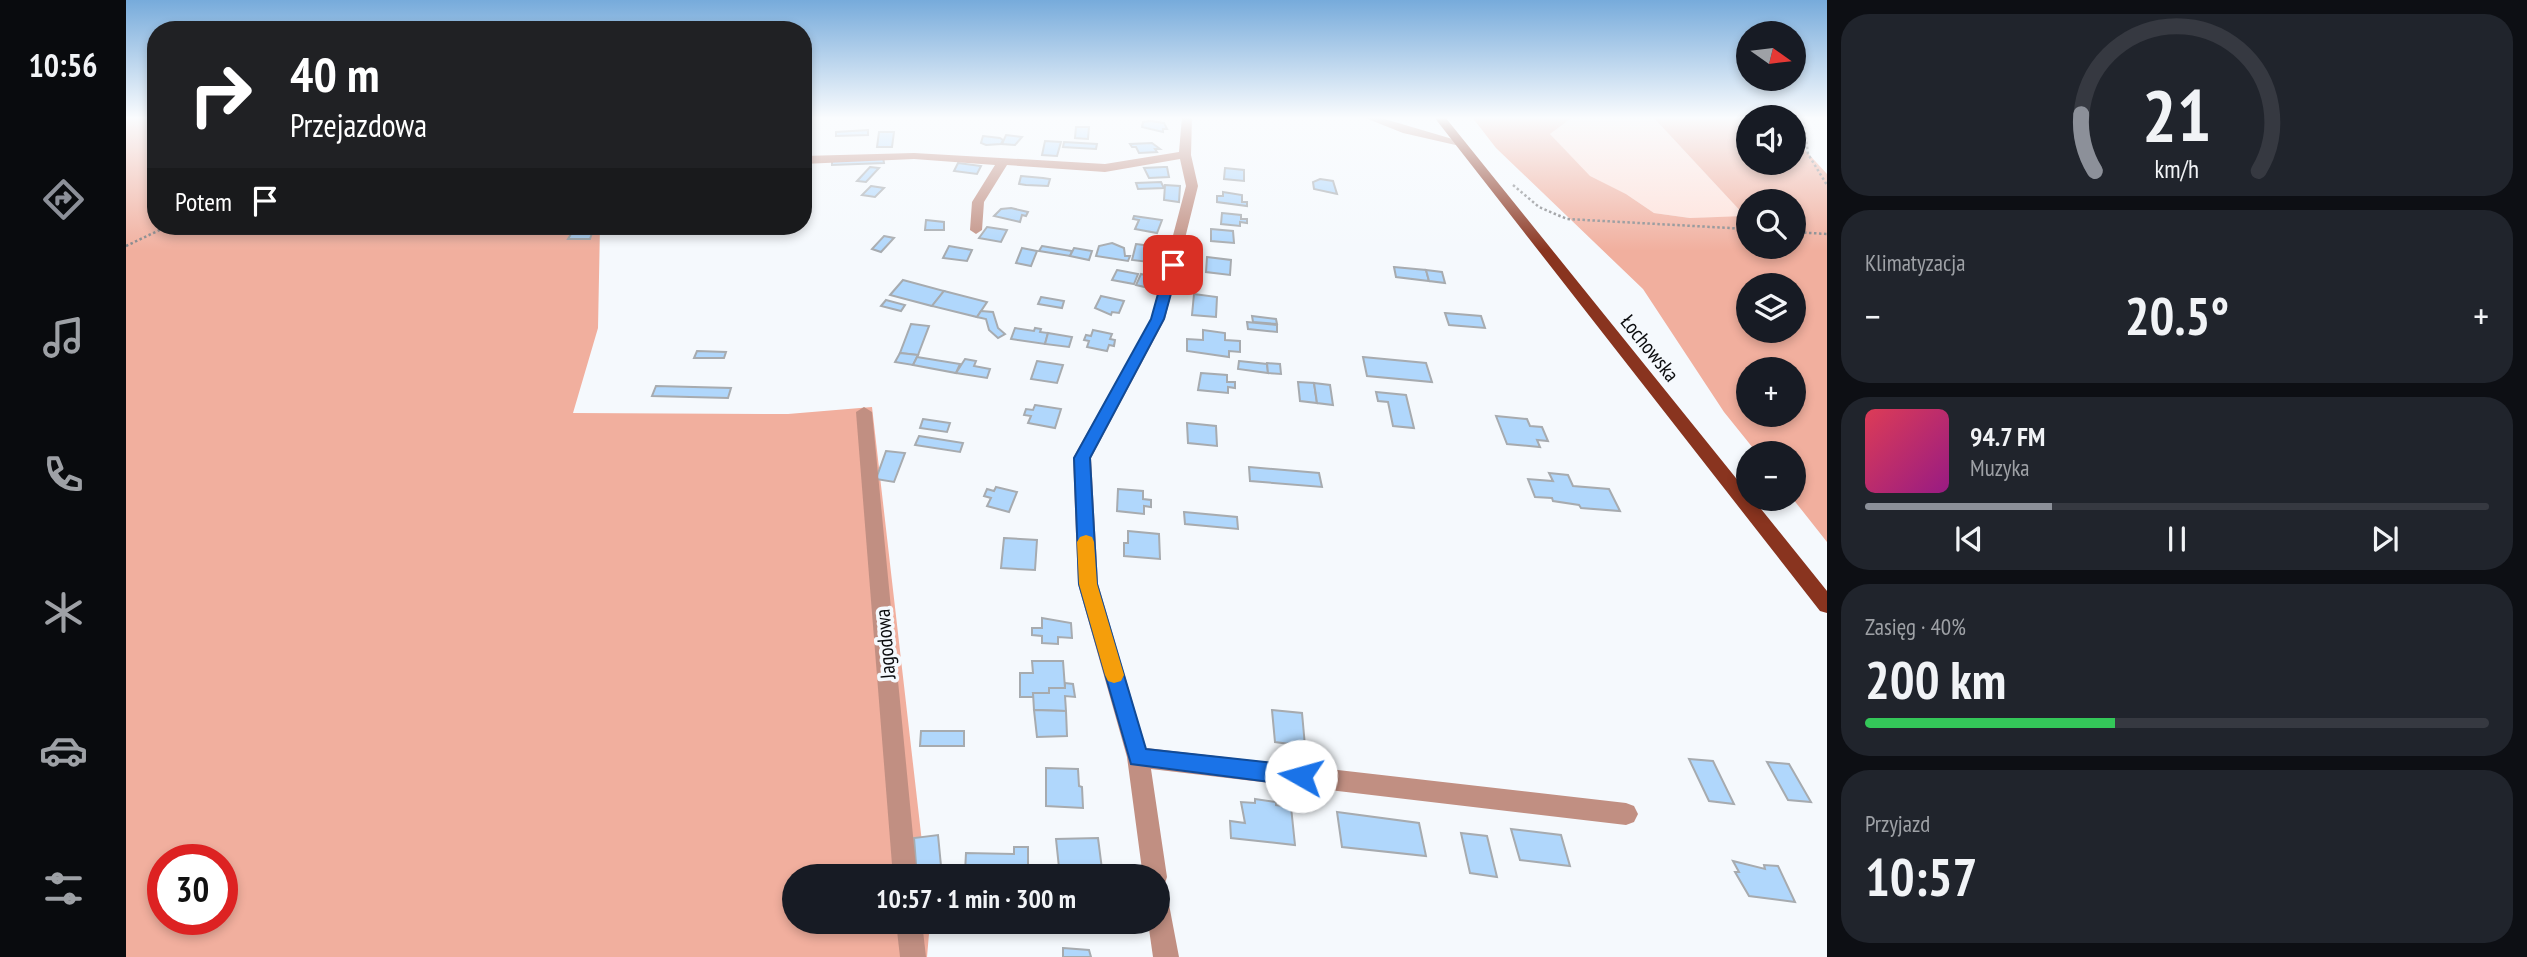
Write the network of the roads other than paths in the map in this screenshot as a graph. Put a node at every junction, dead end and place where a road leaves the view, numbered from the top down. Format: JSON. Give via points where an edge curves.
{"nodes":[{"id":1,"x":998,"y":162,"type":"edge"},
{"id":2,"x":1003,"y":162,"type":"junction"},
{"id":3,"x":1144,"y":162,"type":"edge"},
{"id":4,"x":1187,"y":162,"type":"edge"},
{"id":5,"x":1475,"y":162,"type":"edge"},
{"id":6,"x":976,"y":230,"type":"dead end"},
{"id":7,"x":864,"y":412,"type":"dead end"},
{"id":8,"x":1827,"y":604,"type":"edge"},
{"id":9,"x":1138,"y":757,"type":"junction"},
{"id":10,"x":1626,"y":814,"type":"dead end"},
{"id":11,"x":904,"y":864,"type":"edge"},
{"id":12,"x":1153,"y":864,"type":"edge"},
{"id":13,"x":910,"y":934,"type":"edge"},
{"id":14,"x":1163,"y":934,"type":"edge"},
{"id":15,"x":913,"y":957,"type":"edge"},
{"id":16,"x":1166,"y":957,"type":"edge"}],
"edges":[{"from":1,"to":2,"type":"street"},
{"from":2,"to":3,"type":"street","via":[[1105,168]]},
{"from":2,"to":6,"type":"street","via":[[978,202]]},
{"from":4,"to":9,"type":"street","via":[[1192,186],[1158,319],[1082,458],[1088,584]]},
{"from":5,"to":8,"type":"main road","name":"Łochowska"},
{"from":7,"to":11,"type":"street","name":"Jagodowa"},
{"from":9,"to":10,"type":"street"},
{"from":9,"to":12,"type":"street"},
{"from":13,"to":15,"type":"street"},
{"from":14,"to":16,"type":"street"}]}
